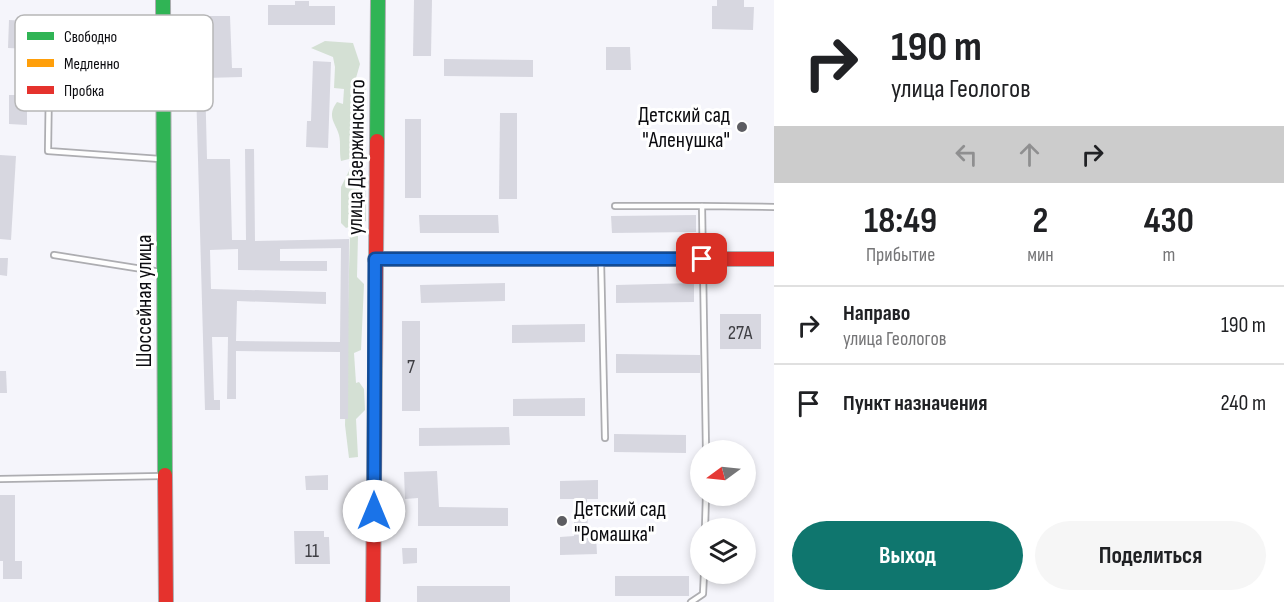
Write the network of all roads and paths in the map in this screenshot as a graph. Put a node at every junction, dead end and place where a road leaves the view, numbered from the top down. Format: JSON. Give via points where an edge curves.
{"nodes":[{"id":1,"x":163,"y":0,"type":"edge"},
{"id":2,"x":378,"y":0,"type":"edge"},
{"id":3,"x":163,"y":15,"type":"edge"},
{"id":4,"x":49,"y":111,"type":"edge"},
{"id":5,"x":164,"y":111,"type":"edge"},
{"id":6,"x":164,"y":159,"type":"junction"},
{"id":7,"x":615,"y":206,"type":"dead end"},
{"id":8,"x":702,"y":206,"type":"junction"},
{"id":9,"x":774,"y":207,"type":"edge"},
{"id":10,"x":54,"y":255,"type":"dead end"},
{"id":11,"x":375,"y":259,"type":"junction"},
{"id":12,"x":601,"y":259,"type":"junction"},
{"id":13,"x":702,"y":259,"type":"junction"},
{"id":14,"x":774,"y":259,"type":"edge"},
{"id":15,"x":164,"y":272,"type":"junction"},
{"id":16,"x":605,"y":438,"type":"dead end"},
{"id":17,"x":706,"y":440,"type":"edge"},
{"id":18,"x":164,"y":476,"type":"junction"},
{"id":19,"x":0,"y":479,"type":"edge"},
{"id":20,"x":703,"y":584,"type":"edge"},
{"id":21,"x":166,"y":602,"type":"edge"},
{"id":22,"x":373,"y":602,"type":"edge"},
{"id":23,"x":691,"y":602,"type":"edge"}],
"edges":[{"from":1,"to":3,"type":"main road","name":"Шоссейная улица"},
{"from":2,"to":11,"type":"main road","name":"улица Дзержинского"},
{"from":4,"to":6,"type":"lane","via":[[48,151]]},
{"from":5,"to":6,"type":"main road","name":"Шоссейная улица"},
{"from":6,"to":15,"type":"main road","name":"Шоссейная улица"},
{"from":7,"to":8,"type":"lane"},
{"from":8,"to":9,"type":"lane"},
{"from":8,"to":13,"type":"lane"},
{"from":10,"to":15,"type":"lane"},
{"from":11,"to":12,"type":"main road"},
{"from":11,"to":22,"type":"main road","name":"улица Дзержинского"},
{"from":12,"to":13,"type":"main road"},
{"from":12,"to":16,"type":"lane"},
{"from":13,"to":14,"type":"main road"},
{"from":13,"to":17,"type":"lane"},
{"from":15,"to":18,"type":"main road","name":"Шоссейная улица"},
{"from":18,"to":19,"type":"lane"},
{"from":18,"to":21,"type":"main road","name":"Шоссейная улица"},
{"from":20,"to":23,"type":"lane","via":[[703,594]]}]}
